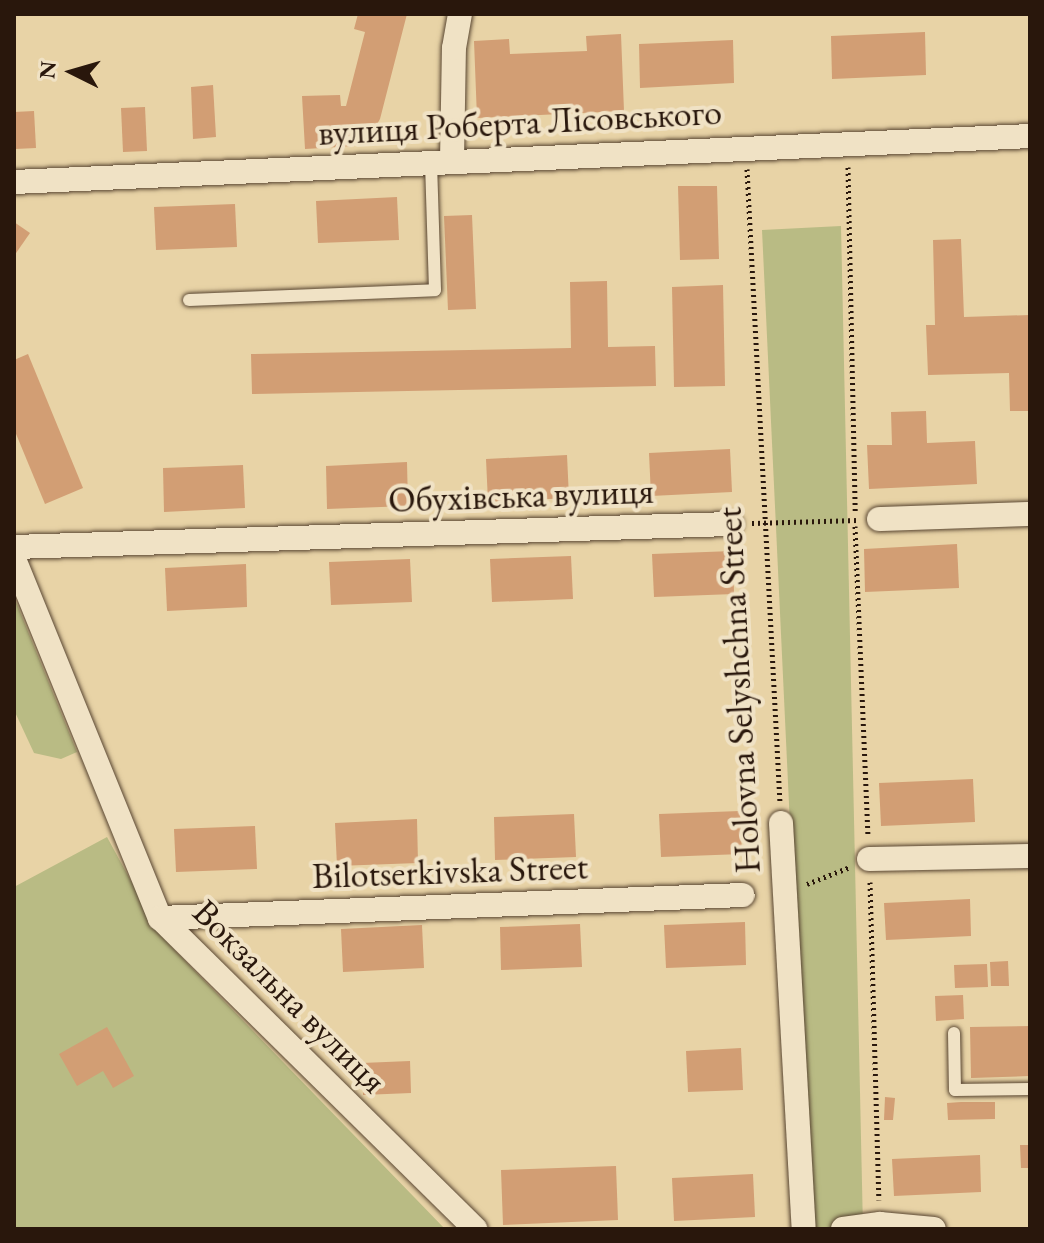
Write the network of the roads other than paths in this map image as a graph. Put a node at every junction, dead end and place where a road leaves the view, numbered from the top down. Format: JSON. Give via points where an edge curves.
{"nodes":[{"id":1,"x":460,"y":14,"type":"edge"},
{"id":2,"x":1030,"y":136,"type":"edge"},
{"id":3,"x":441,"y":161,"type":"junction"},
{"id":4,"x":14,"y":182,"type":"edge"},
{"id":5,"x":189,"y":300,"type":"dead end"},
{"id":6,"x":1030,"y":514,"type":"edge"},
{"id":7,"x":867,"y":519,"type":"road end"},
{"id":8,"x":731,"y":524,"type":"road end"},
{"id":9,"x":14,"y":547,"type":"edge"},
{"id":10,"x":14,"y":559,"type":"edge"},
{"id":11,"x":781,"y":823,"type":"road end"},
{"id":12,"x":1030,"y":856,"type":"edge"},
{"id":13,"x":869,"y":859,"type":"road end"},
{"id":14,"x":743,"y":895,"type":"dead end"},
{"id":15,"x":160,"y":918,"type":"junction"},
{"id":16,"x":954,"y":1033,"type":"dead end"},
{"id":17,"x":1030,"y":1089,"type":"edge"},
{"id":18,"x":475,"y":1229,"type":"edge"},
{"id":19,"x":804,"y":1229,"type":"edge"},
{"id":20,"x":843,"y":1229,"type":"edge"},
{"id":21,"x":934,"y":1229,"type":"edge"}],
"edges":[{"from":1,"to":3,"type":"street"},
{"from":2,"to":3,"type":"street","name":"вулиця Роберта Лісовського"},
{"from":3,"to":4,"type":"street","name":"вулиця Роберта Лісовського"},
{"from":3,"to":5,"type":"lane","via":[[435,290]]},
{"from":6,"to":7,"type":"street"},
{"from":8,"to":9,"type":"street","name":"Обухівська вулиця"},
{"from":10,"to":15,"type":"street","name":"Вокзальна вулиця"},
{"from":11,"to":19,"type":"street","name":"Holovna Selyshchna Street"},
{"from":12,"to":13,"type":"street"},
{"from":14,"to":15,"type":"street","name":"Bilotserkivska Street"},
{"from":15,"to":18,"type":"street","name":"Вокзальна вулиця"},
{"from":16,"to":17,"type":"lane","via":[[955,1090]]},
{"from":20,"to":21,"type":"street","via":[[880,1224]]}]}
